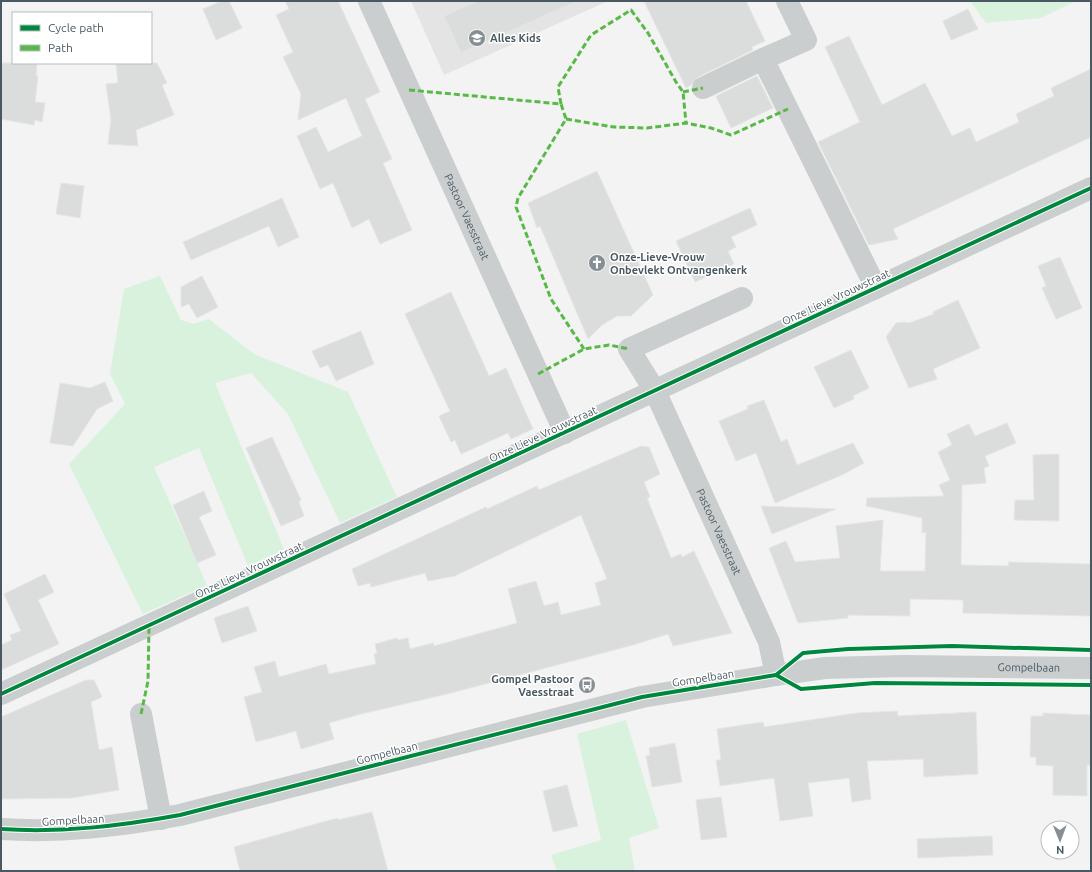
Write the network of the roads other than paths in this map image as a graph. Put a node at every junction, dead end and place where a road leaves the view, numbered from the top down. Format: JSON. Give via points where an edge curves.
{"nodes":[{"id":1,"x":369,"y":1,"type":"edge"},
{"id":2,"x":787,"y":1,"type":"edge"},
{"id":3,"x":763,"y":59,"type":"junction"},
{"id":4,"x":703,"y":88,"type":"dead end"},
{"id":5,"x":1091,"y":188,"type":"edge"},
{"id":6,"x":876,"y":288,"type":"junction"},
{"id":7,"x":742,"y":298,"type":"dead end"},
{"id":8,"x":655,"y":391,"type":"junction"},
{"id":9,"x":565,"y":434,"type":"junction"},
{"id":10,"x":1091,"y":668,"type":"edge"},
{"id":11,"x":776,"y":675,"type":"junction"},
{"id":12,"x":1,"y":694,"type":"edge"},
{"id":13,"x":141,"y":714,"type":"dead end"},
{"id":14,"x":161,"y":819,"type":"junction"},
{"id":15,"x":1,"y":829,"type":"edge"}],
"edges":[{"from":1,"to":9,"type":"street","name":"Pastoor Vaesstraat"},
{"from":2,"to":3,"type":"street","via":[[806,40]]},
{"from":3,"to":4,"type":"street"},
{"from":3,"to":6,"type":"street"},
{"from":5,"to":6,"type":"street","name":"Onze Lieve Vrouwstraat"},
{"from":6,"to":8,"type":"street","name":"Onze Lieve Vrouwstraat"},
{"from":7,"to":8,"type":"street","name":"Pastoor Vaesstraat","via":[[629,349]]},
{"from":8,"to":9,"type":"street","name":"Onze Lieve Vrouwstraat"},
{"from":8,"to":11,"type":"street","name":"Pastoor Vaesstraat","via":[[769,642]]},
{"from":9,"to":12,"type":"street","name":"Onze Lieve Vrouwstraat"},
{"from":10,"to":11,"type":"street","name":"Gompelbaan","via":[[905,666],[825,668]]},
{"from":11,"to":14,"type":"street","name":"Gompelbaan","via":[[642,697]]},
{"from":13,"to":14,"type":"street"},
{"from":14,"to":15,"type":"street","name":"Gompelbaan","via":[[75,830]]}]}
